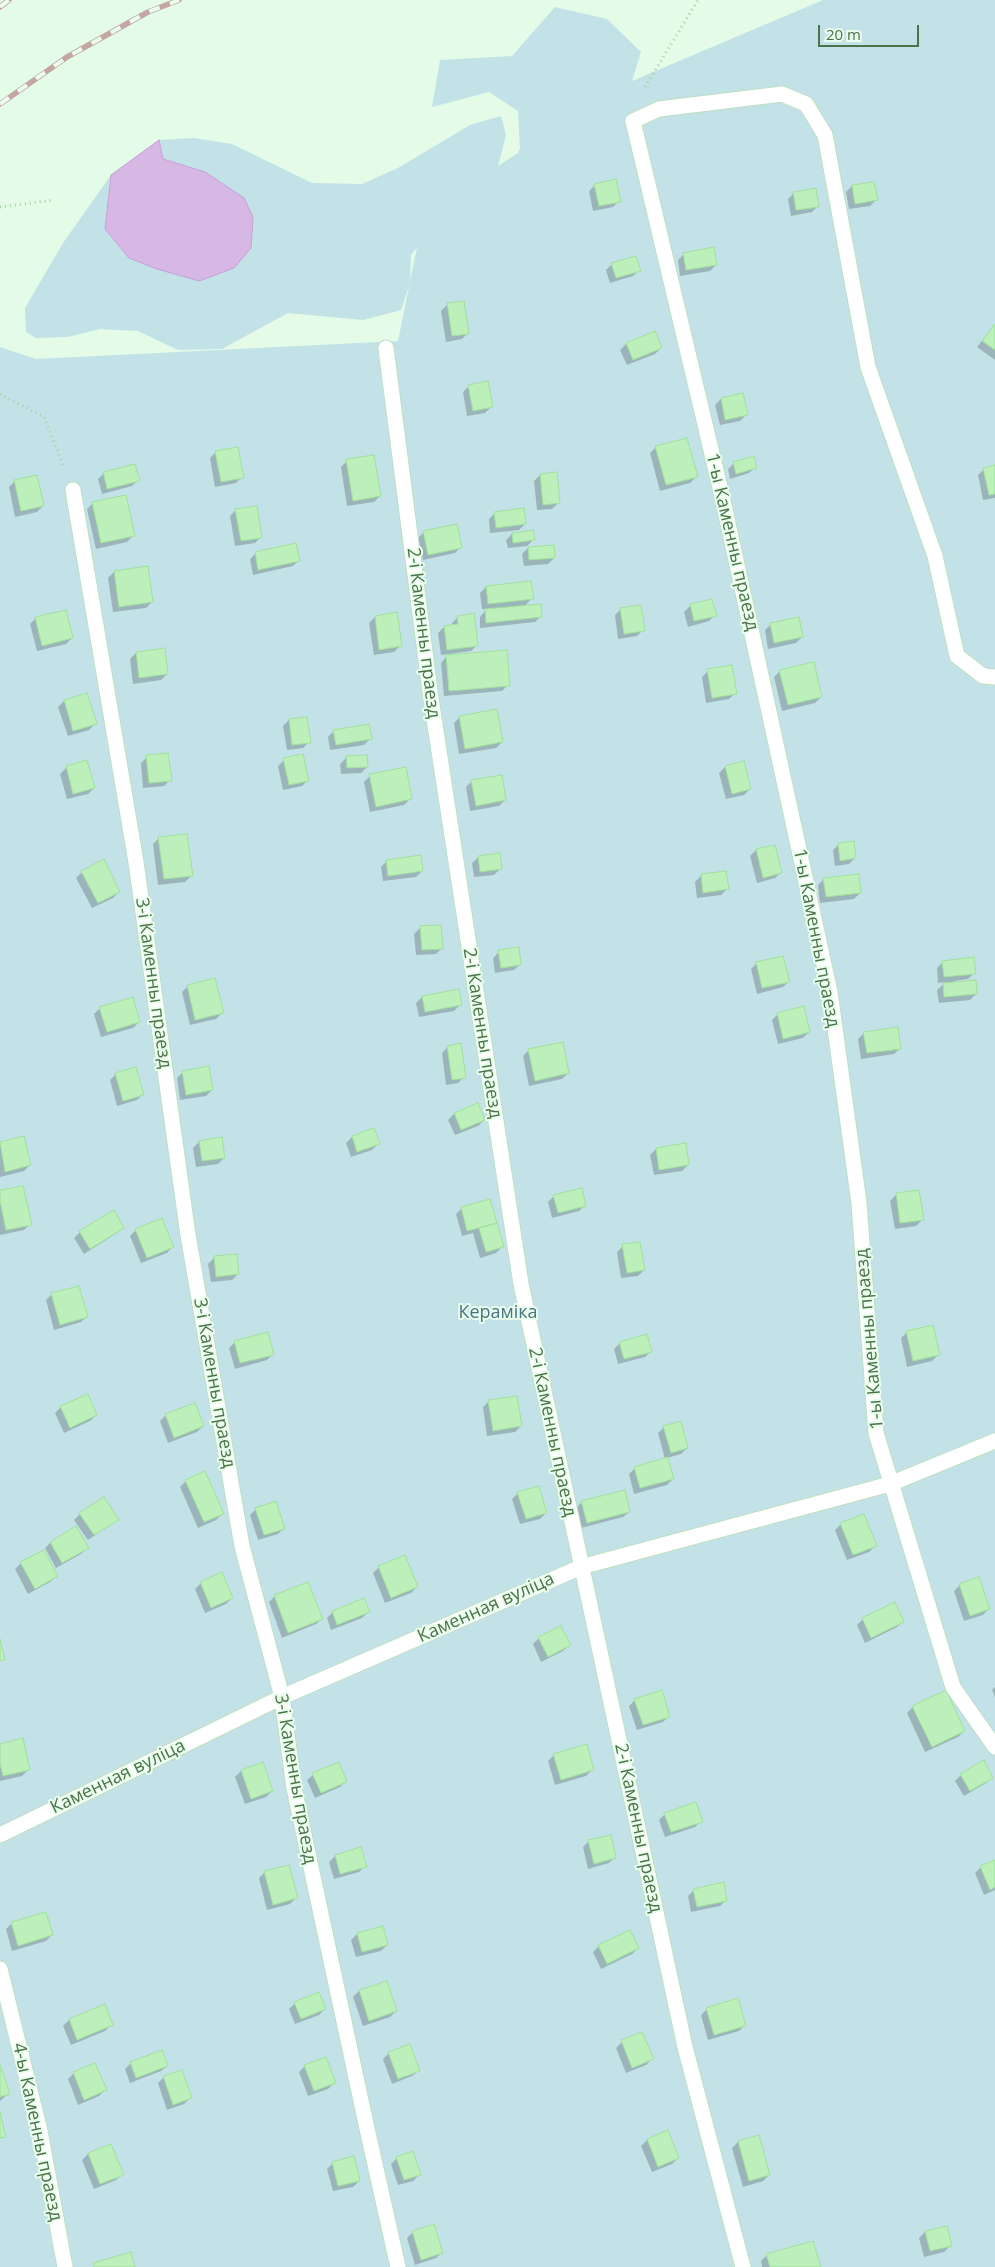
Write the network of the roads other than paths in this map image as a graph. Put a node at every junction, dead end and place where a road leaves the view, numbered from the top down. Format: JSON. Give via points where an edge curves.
{"nodes":[{"id":1,"x":386,"y":348,"type":"dead end"},
{"id":2,"x":73,"y":490,"type":"road end"},
{"id":3,"x":995,"y":677,"type":"edge"},
{"id":4,"x":995,"y":1441,"type":"edge"},
{"id":5,"x":890,"y":1484,"type":"junction"},
{"id":6,"x":581,"y":1567,"type":"junction"},
{"id":7,"x":282,"y":1697,"type":"junction"},
{"id":8,"x":995,"y":1747,"type":"edge"},
{"id":9,"x":1,"y":1832,"type":"edge"},
{"id":10,"x":0,"y":1969,"type":"edge"},
{"id":11,"x":64,"y":2267,"type":"edge"},
{"id":12,"x":398,"y":2267,"type":"edge"},
{"id":13,"x":744,"y":2267,"type":"edge"}],
"edges":[{"from":1,"to":6,"type":"lane","name":"2-і Каменны праезд","via":[[430,699],[518,1264]]},
{"from":2,"to":7,"type":"lane","name":"3-і Каменны праезд","via":[[136,862],[188,1235],[242,1546]]},
{"from":3,"to":5,"type":"lane","name":"1-ы Каменны праезд","via":[[983,676],[957,656],[935,556],[868,367],[825,135],[806,104],[782,94],[659,109],[632,121],[722,496],[830,992],[859,1203],[876,1433]]},
{"from":4,"to":5,"type":"lane","name":"Каменная вуліца"},
{"from":5,"to":6,"type":"lane","name":"Каменная вуліца"},
{"from":5,"to":8,"type":"lane","name":"1-ы Каменны праезд","via":[[953,1687]]},
{"from":6,"to":7,"type":"lane","name":"Каменная вуліца"},
{"from":6,"to":13,"type":"lane","name":"2-і Каменны праезд","via":[[685,2047]]},
{"from":7,"to":9,"type":"lane","name":"Каменная вуліца"},
{"from":7,"to":12,"type":"lane","name":"3-і Каменны праезд","via":[[294,1788]]},
{"from":10,"to":11,"type":"lane","name":"4-ы Каменны праезд","via":[[40,2131]]}]}
